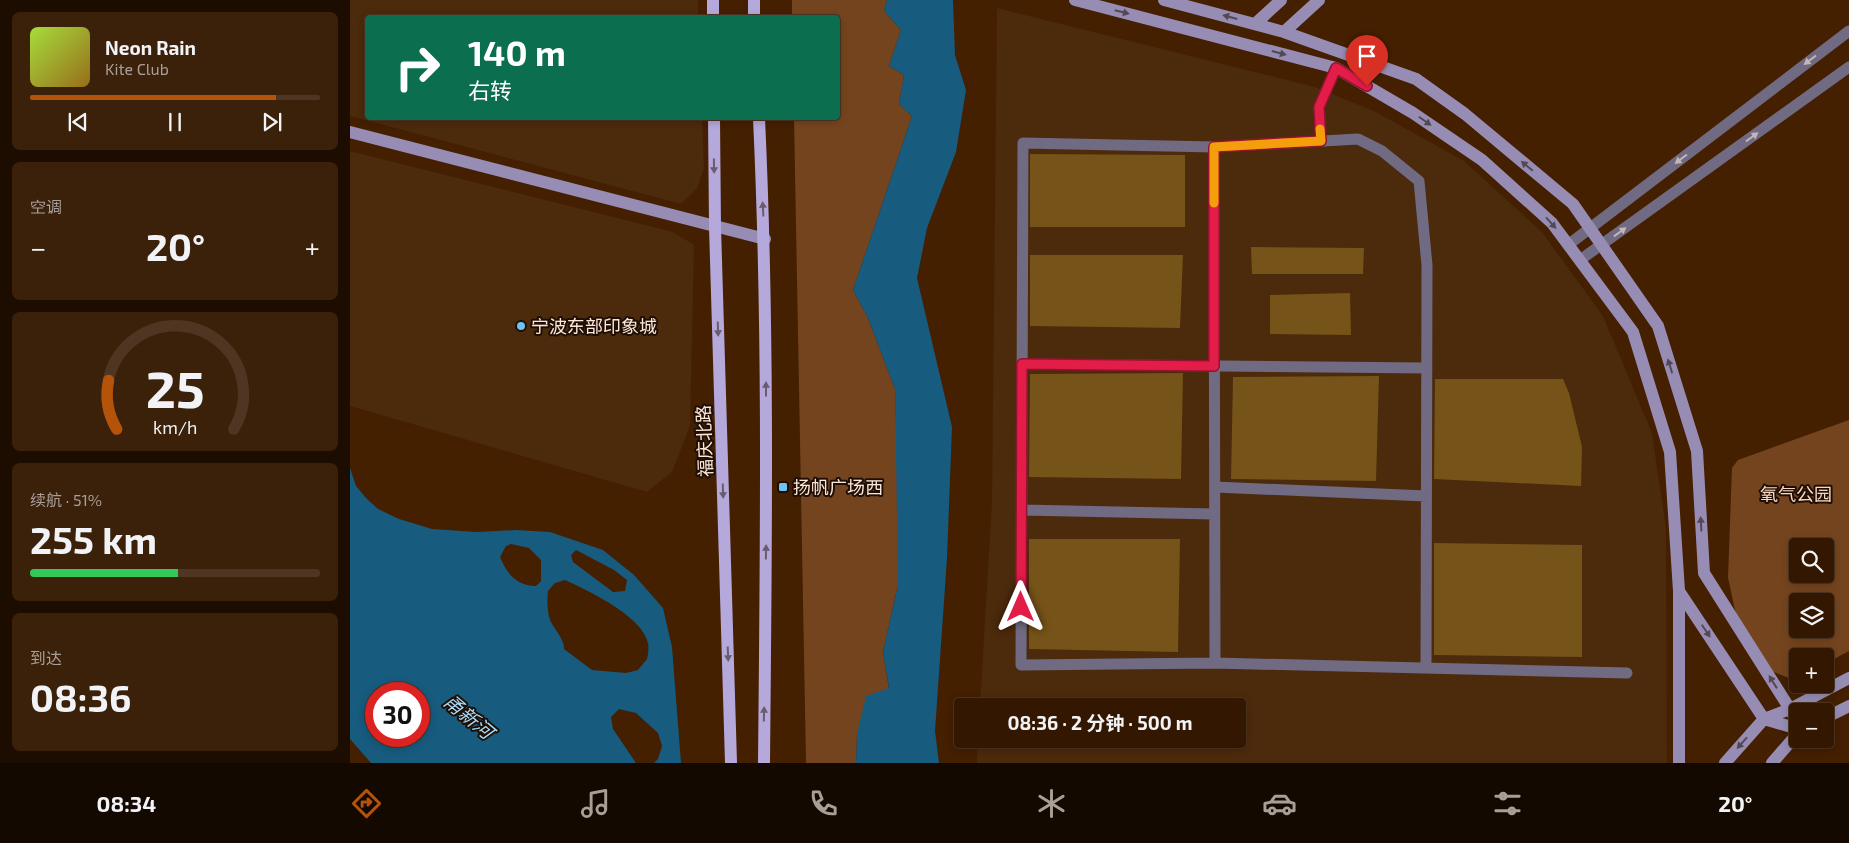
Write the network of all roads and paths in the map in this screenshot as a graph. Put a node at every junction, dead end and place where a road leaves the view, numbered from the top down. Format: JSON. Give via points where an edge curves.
{"nodes":[{"id":1,"x":713,"y":0,"type":"edge"},
{"id":2,"x":754,"y":0,"type":"edge"},
{"id":3,"x":1075,"y":0,"type":"edge"},
{"id":4,"x":1164,"y":0,"type":"edge"},
{"id":5,"x":1280,"y":0,"type":"edge"},
{"id":6,"x":1319,"y":0,"type":"edge"},
{"id":7,"x":713,"y":15,"type":"edge"},
{"id":8,"x":754,"y":15,"type":"edge"},
{"id":9,"x":1255,"y":24,"type":"junction"},
{"id":10,"x":1849,"y":31,"type":"edge"},
{"id":11,"x":1284,"y":32,"type":"junction"},
{"id":12,"x":1849,"y":66,"type":"edge"},
{"id":13,"x":1336,"y":68,"type":"junction"},
{"id":14,"x":714,"y":120,"type":"edge"},
{"id":15,"x":759,"y":120,"type":"edge"},
{"id":16,"x":350,"y":132,"type":"edge"},
{"id":17,"x":1321,"y":141,"type":"junction"},
{"id":18,"x":1214,"y":147,"type":"junction"},
{"id":19,"x":715,"y":227,"type":"junction"},
{"id":20,"x":1590,"y":228,"type":"junction"},
{"id":21,"x":765,"y":239,"type":"junction"},
{"id":22,"x":1568,"y":245,"type":"junction"},
{"id":23,"x":1602,"y":245,"type":"junction"},
{"id":24,"x":1580,"y":260,"type":"junction"},
{"id":25,"x":1022,"y":364,"type":"junction"},
{"id":26,"x":1214,"y":366,"type":"junction"},
{"id":27,"x":1427,"y":368,"type":"junction"},
{"id":28,"x":1214,"y":487,"type":"junction"},
{"id":29,"x":1426,"y":496,"type":"junction"},
{"id":30,"x":1022,"y":510,"type":"junction"},
{"id":31,"x":1214,"y":514,"type":"junction"},
{"id":32,"x":1679,"y":591,"type":"junction"},
{"id":33,"x":1215,"y":663,"type":"junction"},
{"id":34,"x":1426,"y":668,"type":"junction"},
{"id":35,"x":1626,"y":673,"type":"dead end"},
{"id":36,"x":1849,"y":678,"type":"edge"},
{"id":37,"x":1801,"y":703,"type":"edge"},
{"id":38,"x":1849,"y":706,"type":"edge"},
{"id":39,"x":1789,"y":707,"type":"edge"},
{"id":40,"x":1789,"y":709,"type":"edge"},
{"id":41,"x":1834,"y":714,"type":"edge"},
{"id":42,"x":1764,"y":719,"type":"junction"},
{"id":43,"x":1789,"y":728,"type":"edge"},
{"id":44,"x":1789,"y":742,"type":"edge"},
{"id":45,"x":731,"y":763,"type":"edge"},
{"id":46,"x":764,"y":763,"type":"edge"},
{"id":47,"x":1679,"y":763,"type":"edge"},
{"id":48,"x":1725,"y":763,"type":"edge"},
{"id":49,"x":1772,"y":763,"type":"edge"}],
"edges":[{"from":1,"to":7,"type":"main road"},
{"from":2,"to":8,"type":"main road"},
{"from":3,"to":13,"type":"main road","one_way":true},
{"from":9,"to":4,"type":"main road","one_way":true},
{"from":5,"to":9,"type":"main road"},
{"from":6,"to":11,"type":"main road"},
{"from":9,"to":11,"type":"main road"},
{"from":10,"to":20,"type":"street","one_way":true},
{"from":20,"to":11,"type":"main road","one_way":true,"via":[[1574,204],[1465,114],[1416,79]]},
{"from":23,"to":12,"type":"street","one_way":true},
{"from":13,"to":17,"type":"street","via":[[1319,107]]},
{"from":13,"to":22,"type":"main road","one_way":true,"via":[[1413,113],[1482,160],[1552,223]]},
{"from":14,"to":19,"type":"main road","name":"福庆北路","one_way":true},
{"from":21,"to":15,"type":"main road","one_way":true},
{"from":16,"to":19,"type":"main road"},
{"from":17,"to":18,"type":"street"},
{"from":17,"to":27,"type":"street","via":[[1358,139],[1382,151],[1419,181],[1427,265]]},
{"from":18,"to":25,"type":"street","via":[[1022,143]]},
{"from":18,"to":26,"type":"street"},
{"from":19,"to":21,"type":"main road"},
{"from":19,"to":45,"type":"main road","name":"福庆北路","one_way":true},
{"from":20,"to":22,"type":"street"},
{"from":20,"to":23,"type":"main road"},
{"from":46,"to":21,"type":"main road","one_way":true,"via":[[767,518]]},
{"from":22,"to":24,"type":"main road"},
{"from":23,"to":24,"type":"street"},
{"from":39,"to":23,"type":"main road","one_way":true,"via":[[1704,573],[1697,451],[1689,424],[1658,326]]},
{"from":24,"to":32,"type":"main road","via":[[1633,332],[1670,452]]},
{"from":25,"to":26,"type":"street"},
{"from":25,"to":30,"type":"street"},
{"from":26,"to":27,"type":"street"},
{"from":26,"to":28,"type":"street"},
{"from":27,"to":29,"type":"street"},
{"from":28,"to":29,"type":"street"},
{"from":28,"to":31,"type":"street"},
{"from":29,"to":34,"type":"street"},
{"from":30,"to":31,"type":"street"},
{"from":30,"to":33,"type":"street","via":[[1021,665]]},
{"from":31,"to":33,"type":"street"},
{"from":32,"to":42,"type":"main road","one_way":true},
{"from":32,"to":47,"type":"main road"},
{"from":33,"to":34,"type":"street"},
{"from":34,"to":35,"type":"street"},
{"from":36,"to":37,"type":"main road"},
{"from":38,"to":41,"type":"main road"},
{"from":40,"to":42,"type":"main road"},
{"from":42,"to":43,"type":"main road"},
{"from":42,"to":48,"type":"main road","one_way":true},
{"from":44,"to":49,"type":"main road"}]}
